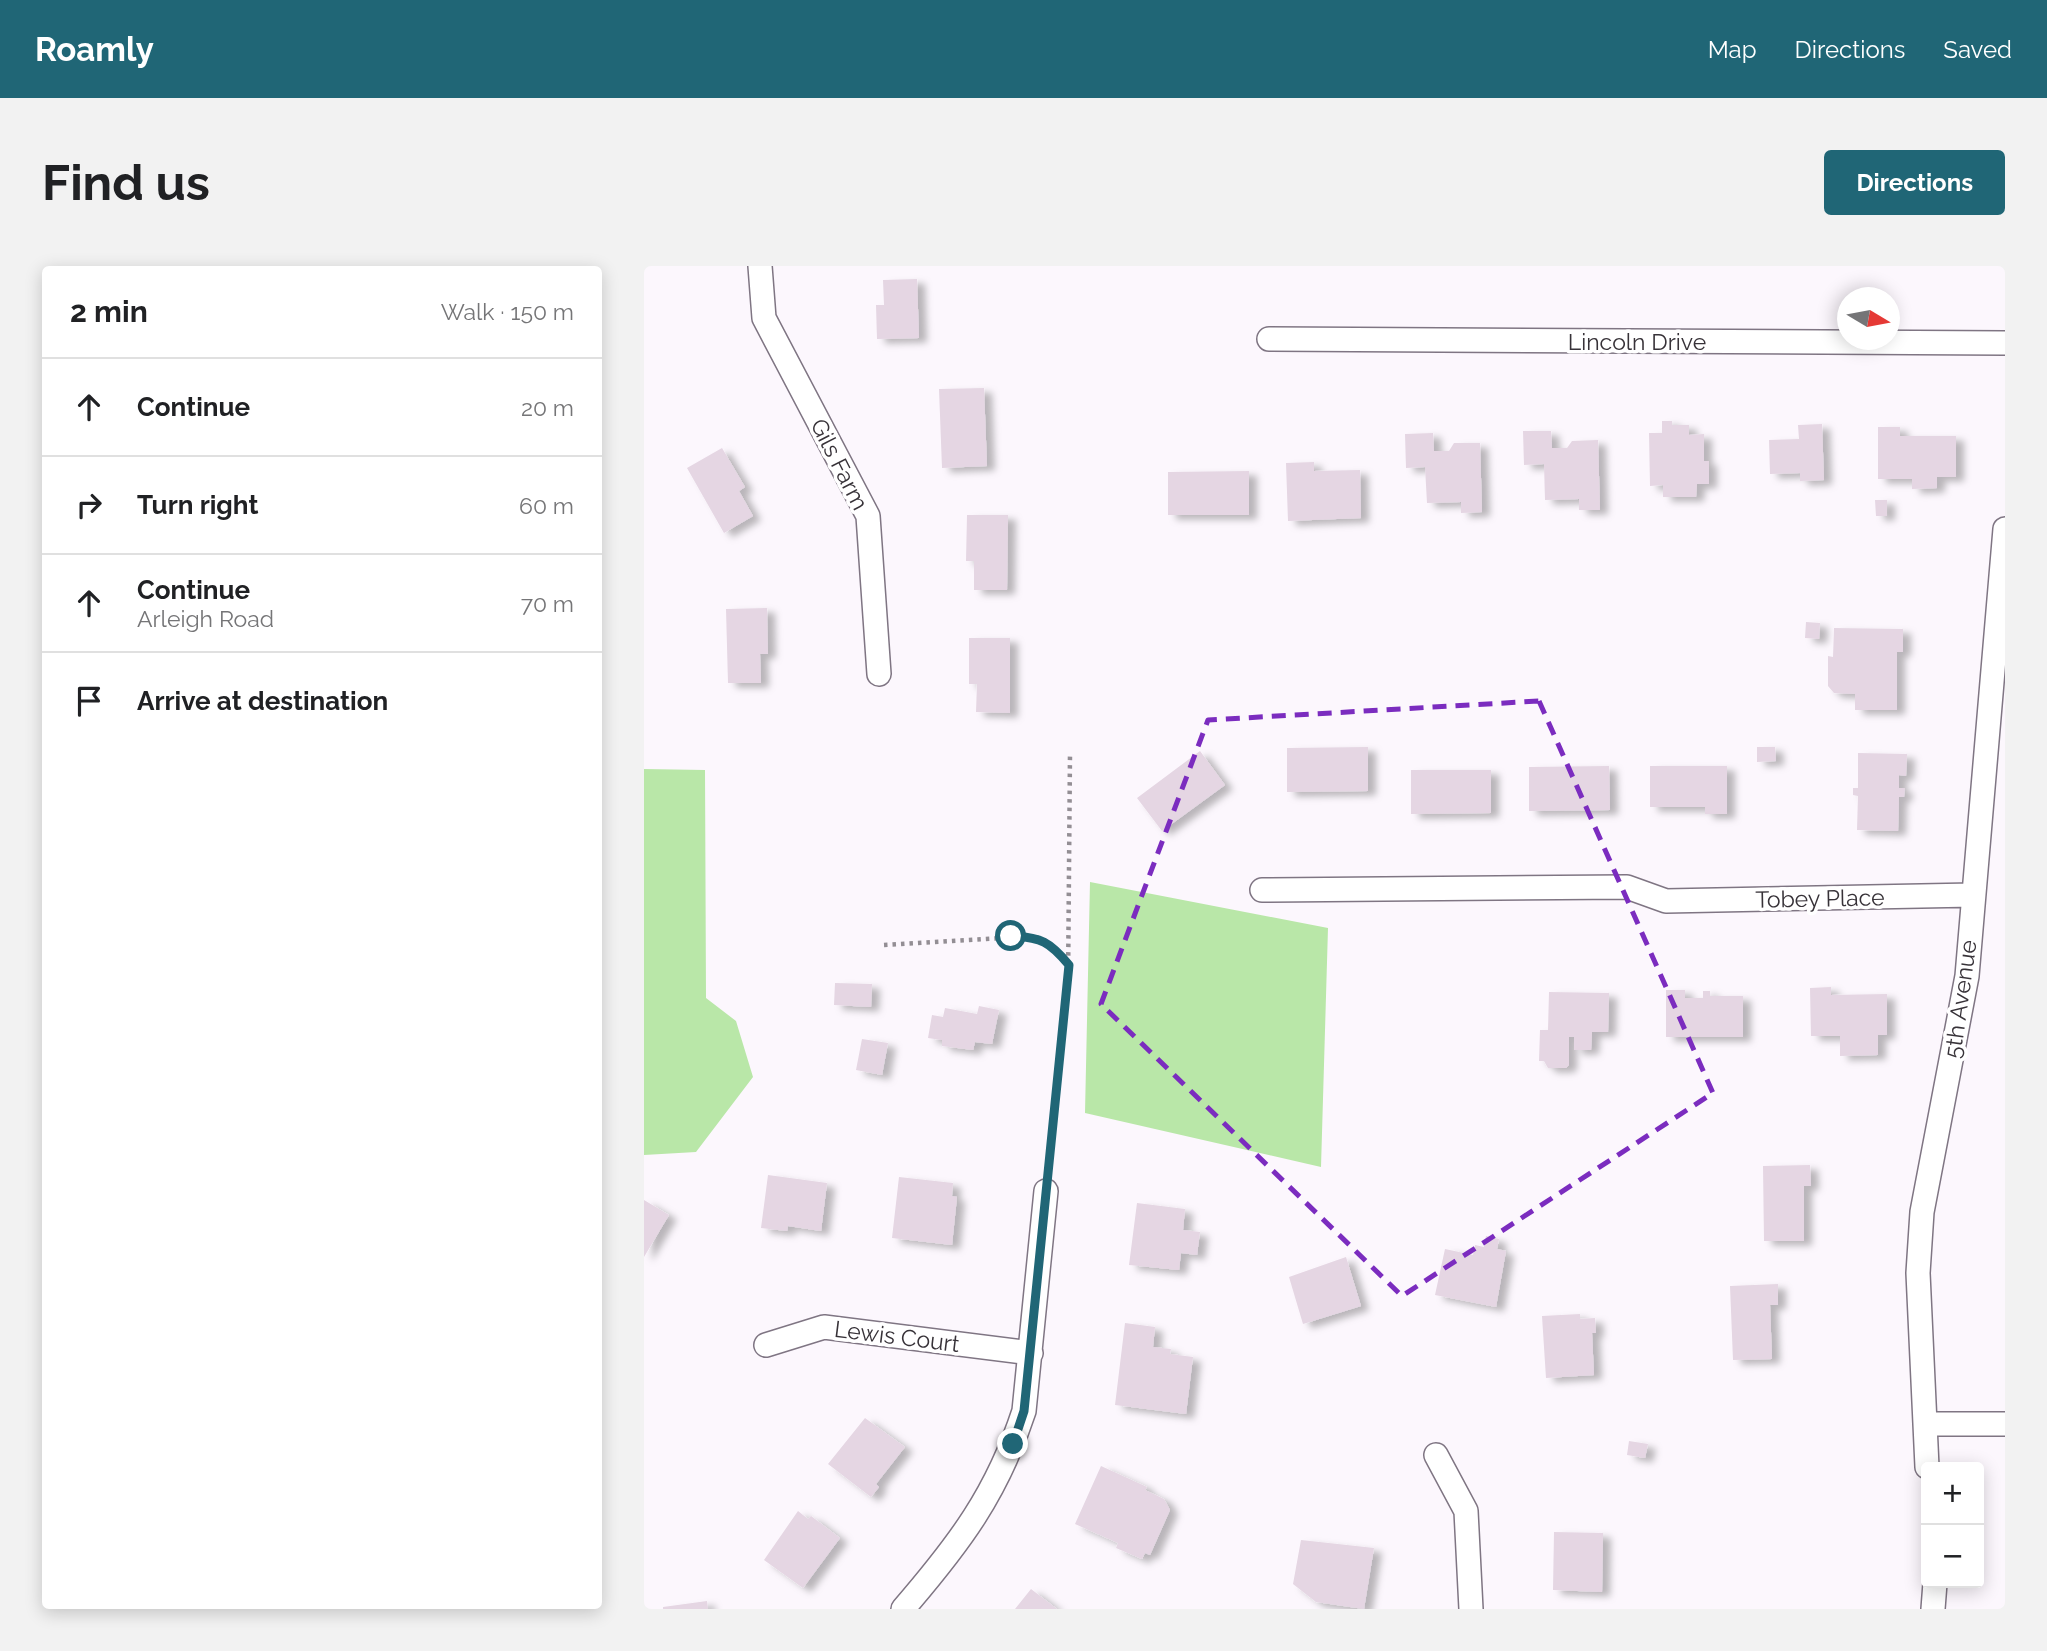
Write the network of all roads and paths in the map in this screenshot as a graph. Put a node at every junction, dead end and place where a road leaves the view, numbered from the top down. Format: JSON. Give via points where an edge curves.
{"nodes":[{"id":1,"x":760,"y":266,"type":"edge"},
{"id":2,"x":1269,"y":339,"type":"dead end"},
{"id":3,"x":2005,"y":343,"type":"edge"},
{"id":4,"x":2005,"y":529,"type":"edge"},
{"id":5,"x":879,"y":674,"type":"dead end"},
{"id":6,"x":1070,"y":753,"type":"dead end"},
{"id":7,"x":1262,"y":890,"type":"dead end"},
{"id":8,"x":1973,"y":895,"type":"junction"},
{"id":9,"x":884,"y":945,"type":"dead end"},
{"id":10,"x":1069,"y":965,"type":"junction"},
{"id":11,"x":1046,"y":1191,"type":"joint"},
{"id":12,"x":766,"y":1345,"type":"dead end"},
{"id":13,"x":1031,"y":1353,"type":"junction"},
{"id":14,"x":2005,"y":1423,"type":"edge"},
{"id":15,"x":1925,"y":1424,"type":"junction"},
{"id":16,"x":1436,"y":1455,"type":"dead end"},
{"id":17,"x":1927,"y":1462,"type":"edge"},
{"id":18,"x":1935,"y":1588,"type":"edge"},
{"id":19,"x":903,"y":1609,"type":"edge"},
{"id":20,"x":1471,"y":1609,"type":"edge"},
{"id":21,"x":1933,"y":1609,"type":"edge"}],
"edges":[{"from":1,"to":5,"type":"street","name":"Gils Farm","via":[[764,318],[868,516]]},
{"from":2,"to":3,"type":"street","name":"Lincoln Drive"},
{"from":4,"to":8,"type":"street","name":"5th Avenue"},
{"from":6,"to":10,"type":"path"},
{"from":7,"to":8,"type":"street","name":"Tobey Place","via":[[1627,887],[1667,901]]},
{"from":8,"to":15,"type":"street","name":"5th Avenue","via":[[1967,976],[1922,1212],[1918,1273]]},
{"from":9,"to":10,"type":"path","via":[[1035,936],[1055,948]]},
{"from":10,"to":11,"type":"path"},
{"from":11,"to":13,"type":"street"},
{"from":12,"to":13,"type":"street","name":"Lewis Court","via":[[824,1327]]},
{"from":13,"to":19,"type":"street","via":[[1024,1411],[999,1480],[963,1535]]},
{"from":14,"to":15,"type":"street"},
{"from":15,"to":17,"type":"street","name":"5th Avenue"},
{"from":16,"to":20,"type":"street","via":[[1466,1511]]},
{"from":18,"to":21,"type":"street"}]}
